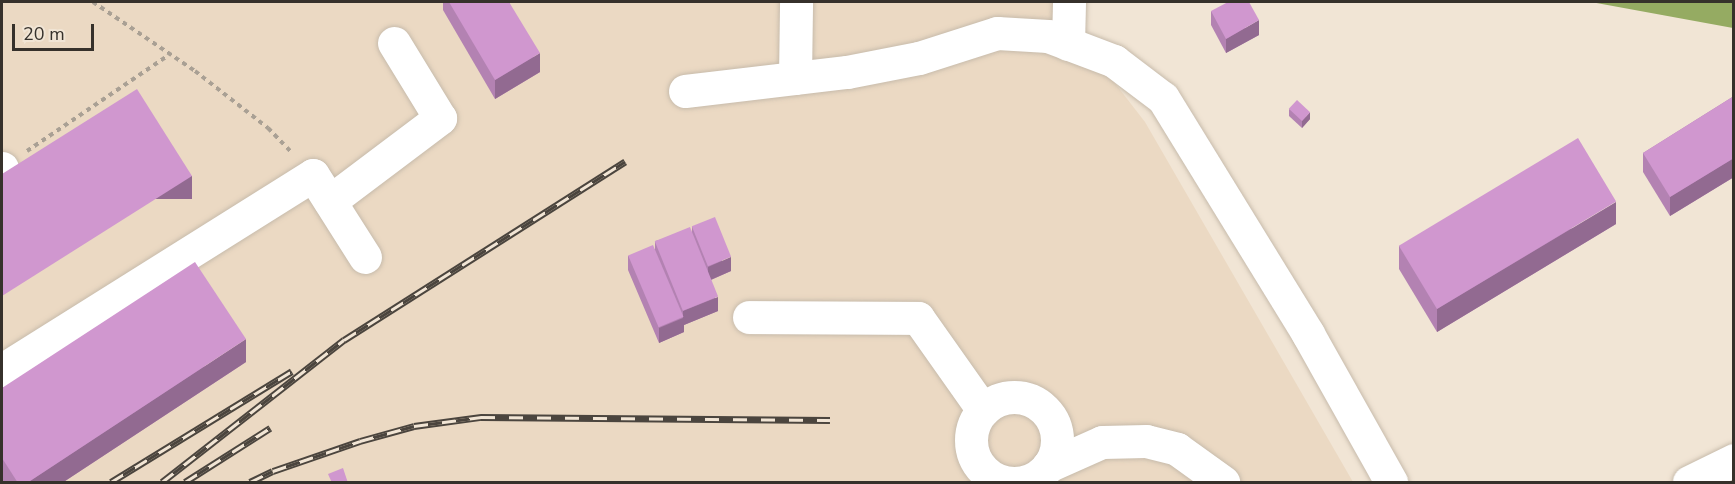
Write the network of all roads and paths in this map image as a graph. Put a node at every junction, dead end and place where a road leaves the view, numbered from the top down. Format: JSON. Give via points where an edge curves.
{"nodes":[{"id":1,"x":93,"y":2,"type":"edge"},
{"id":2,"x":796,"y":2,"type":"edge"},
{"id":3,"x":1069,"y":2,"type":"edge"},
{"id":4,"x":394,"y":43,"type":"dead end"},
{"id":5,"x":1068,"y":44,"type":"junction"},
{"id":6,"x":170,"y":54,"type":"junction"},
{"id":7,"x":795,"y":78,"type":"junction"},
{"id":8,"x":685,"y":91,"type":"dead end"},
{"id":9,"x":2,"y":168,"type":"edge"},
{"id":10,"x":321,"y":188,"type":"junction"},
{"id":11,"x":365,"y":257,"type":"dead end"},
{"id":12,"x":749,"y":317,"type":"dead end"},
{"id":13,"x":2,"y":370,"type":"edge"},
{"id":14,"x":982,"y":410,"type":"junction"},
{"id":15,"x":1734,"y":460,"type":"edge"},
{"id":16,"x":1032,"y":477,"type":"edge"},
{"id":17,"x":1223,"y":483,"type":"edge"},
{"id":18,"x":1391,"y":483,"type":"edge"},
{"id":19,"x":1689,"y":483,"type":"edge"}],
"edges":[{"from":1,"to":6,"type":"path"},
{"from":2,"to":7,"type":"lane"},
{"from":3,"to":5,"type":"lane"},
{"from":4,"to":10,"type":"lane","via":[[440,118]]},
{"from":5,"to":7,"type":"lane","via":[[1048,36],[997,33],[919,58]]},
{"from":5,"to":18,"type":"lane","via":[[1114,61],[1163,98],[1308,334]]},
{"from":6,"to":9,"type":"path"},
{"from":6,"to":10,"type":"path","via":[[268,128]]},
{"from":7,"to":8,"type":"lane"},
{"from":10,"to":11,"type":"lane"},
{"from":10,"to":13,"type":"lane"},
{"from":12,"to":14,"type":"lane","via":[[918,318]]},
{"from":14,"to":16,"type":"lane","via":[[971,437],[978,463],[999,480]]},
{"from":14,"to":16,"type":"lane","via":[[1009,397],[1037,403],[1048,413],[1055,426],[1054,454]]},
{"from":15,"to":19,"type":"lane"},
{"from":16,"to":17,"type":"lane","via":[[1102,442],[1146,441],[1177,449]]}]}
